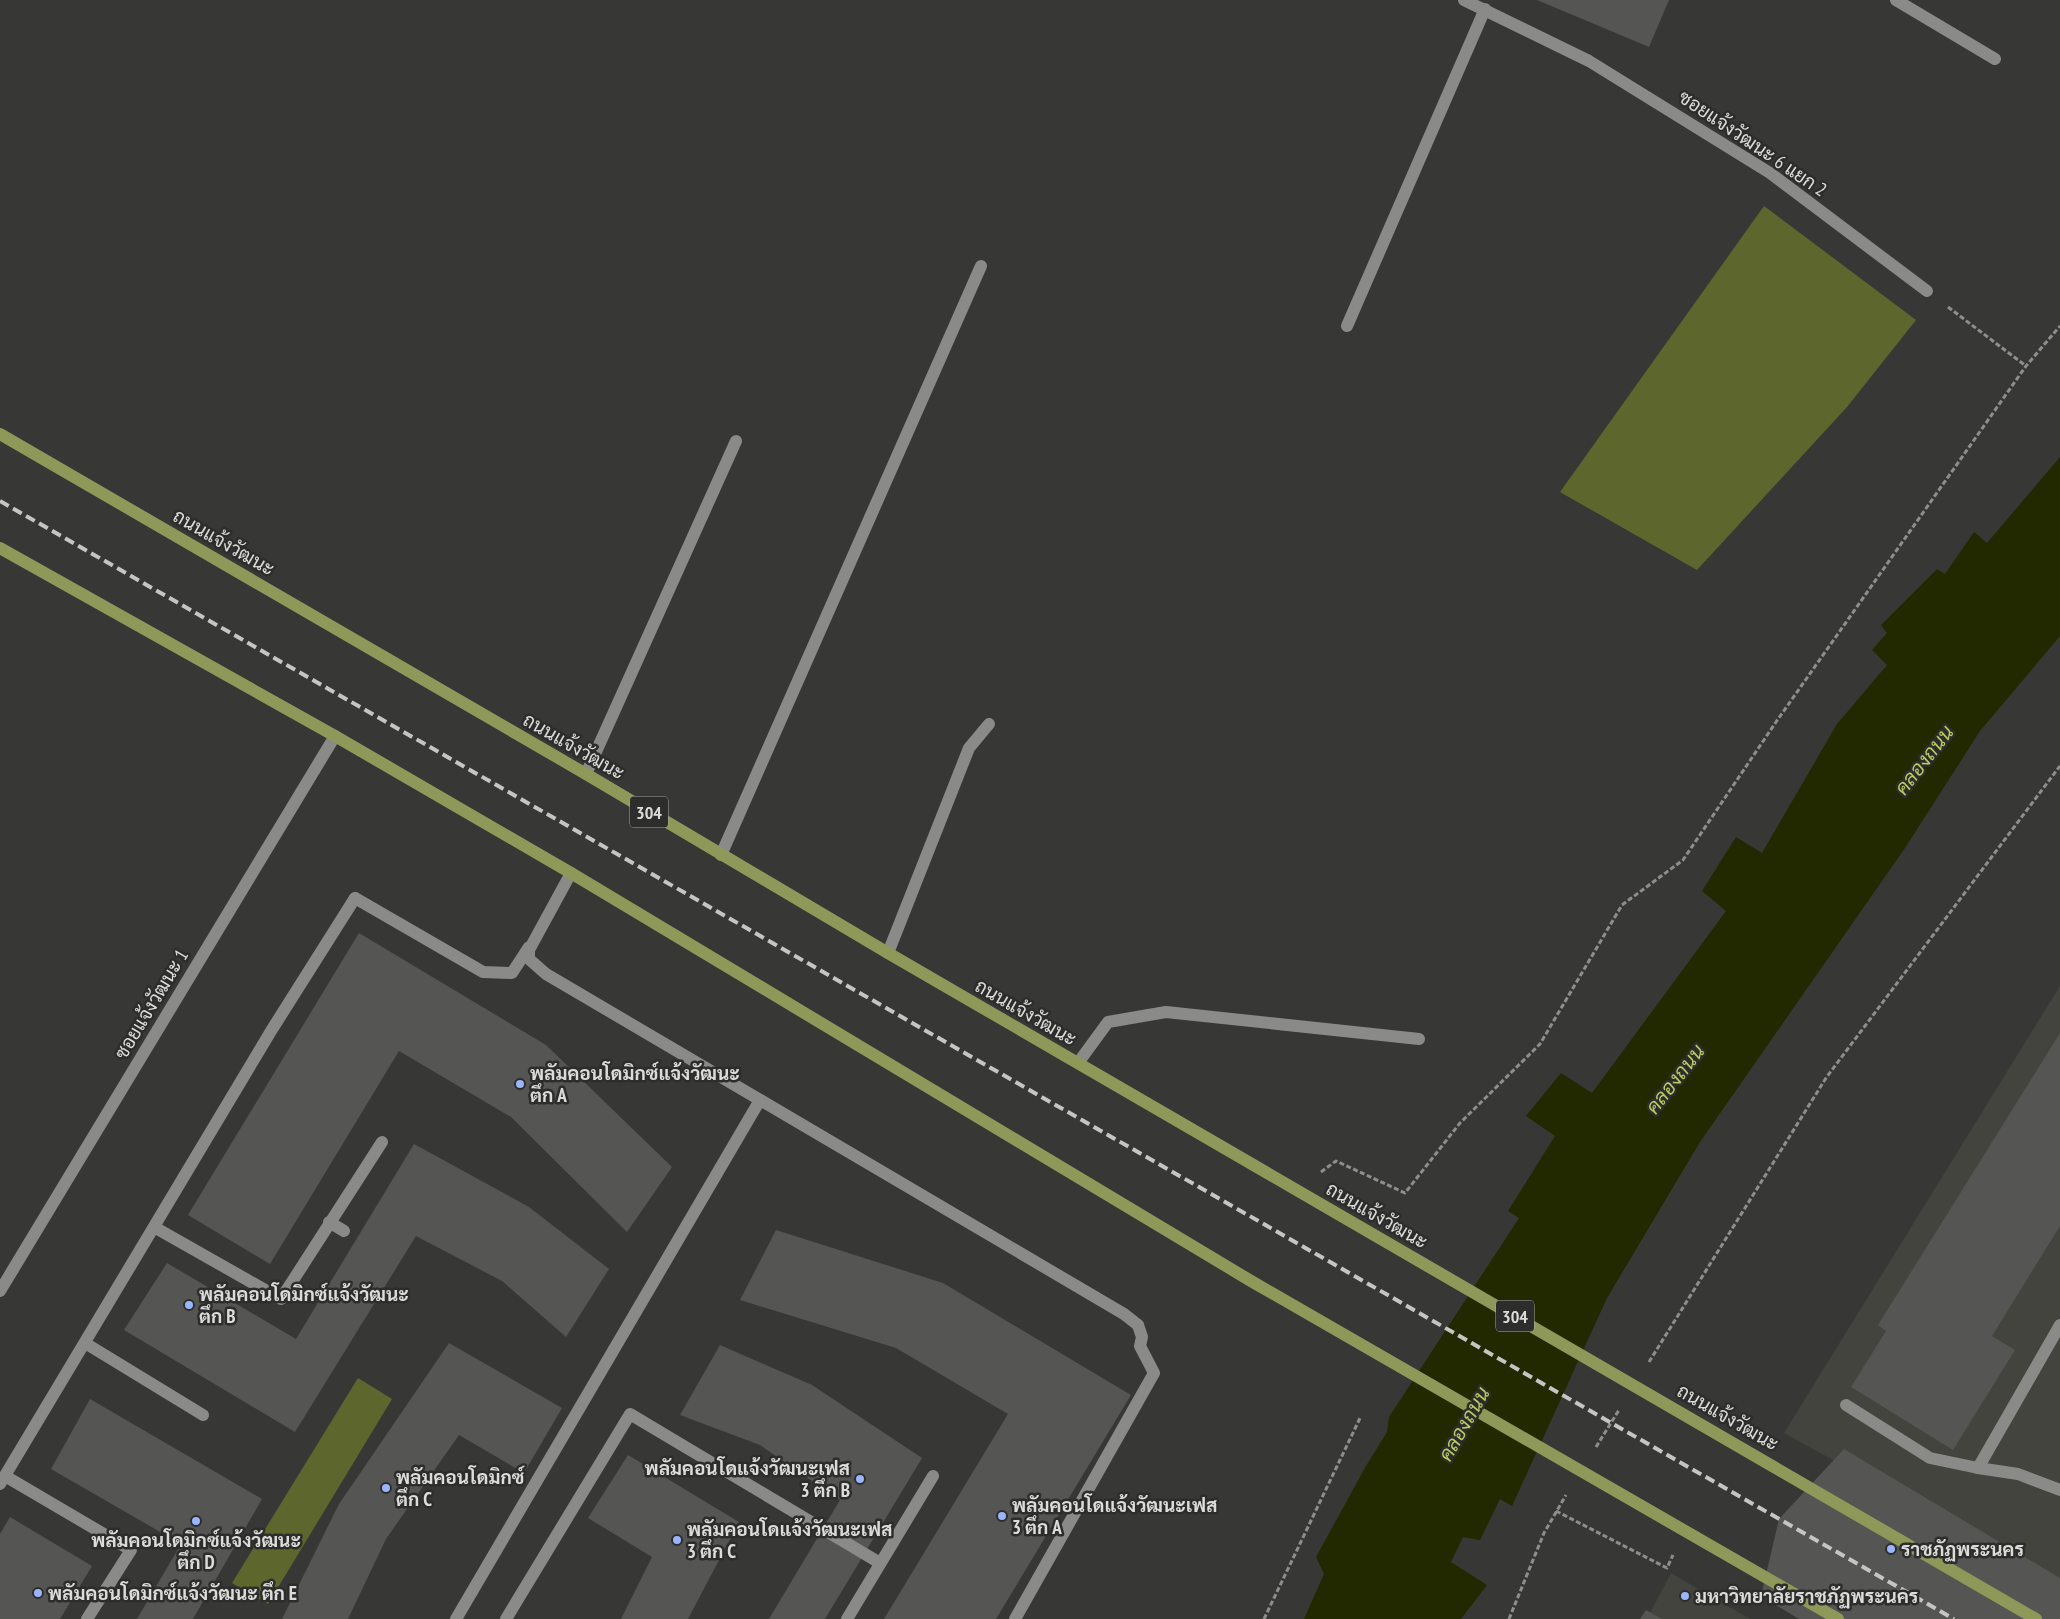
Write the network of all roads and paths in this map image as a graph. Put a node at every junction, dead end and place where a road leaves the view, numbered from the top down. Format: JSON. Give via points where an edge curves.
{"nodes":[{"id":1,"x":1464,"y":0,"type":"edge"},
{"id":2,"x":1896,"y":0,"type":"edge"},
{"id":3,"x":1485,"y":9,"type":"junction"},
{"id":4,"x":1995,"y":59,"type":"dead end"},
{"id":5,"x":981,"y":266,"type":"dead end"},
{"id":6,"x":1928,"y":291,"type":"joint"},
{"id":7,"x":1347,"y":326,"type":"dead end"},
{"id":8,"x":2060,"y":326,"type":"edge"},
{"id":9,"x":2026,"y":366,"type":"junction"},
{"id":10,"x":0,"y":434,"type":"edge"},
{"id":11,"x":736,"y":441,"type":"dead end"},
{"id":12,"x":0,"y":548,"type":"edge"},
{"id":13,"x":988,"y":724,"type":"dead end"},
{"id":14,"x":335,"y":736,"type":"junction"},
{"id":15,"x":2060,"y":766,"type":"edge"},
{"id":16,"x":586,"y":774,"type":"junction"},
{"id":17,"x":721,"y":855,"type":"junction"},
{"id":18,"x":571,"y":873,"type":"junction"},
{"id":19,"x":534,"y":939,"type":"junction"},
{"id":20,"x":888,"y":953,"type":"junction"},
{"id":21,"x":1419,"y":1039,"type":"dead end"},
{"id":22,"x":1078,"y":1063,"type":"junction"},
{"id":23,"x":760,"y":1100,"type":"junction"},
{"id":24,"x":382,"y":1142,"type":"dead end"},
{"id":25,"x":1297,"y":1191,"type":"junction"},
{"id":26,"x":329,"y":1222,"type":"junction"},
{"id":27,"x":154,"y":1227,"type":"junction"},
{"id":28,"x":344,"y":1231,"type":"dead end"},
{"id":29,"x":0,"y":1292,"type":"edge"},
{"id":30,"x":2060,"y":1325,"type":"edge"},
{"id":31,"x":85,"y":1343,"type":"junction"},
{"id":32,"x":1644,"y":1370,"type":"dead end"},
{"id":33,"x":1623,"y":1403,"type":"dead end"},
{"id":34,"x":1846,"y":1404,"type":"dead end"},
{"id":35,"x":203,"y":1415,"type":"dead end"},
{"id":36,"x":1361,"y":1416,"type":"dead end"},
{"id":37,"x":1592,"y":1453,"type":"dead end"},
{"id":38,"x":1978,"y":1468,"type":"junction"},
{"id":39,"x":933,"y":1476,"type":"dead end"},
{"id":40,"x":2,"y":1480,"type":"edge"},
{"id":41,"x":1571,"y":1486,"type":"dead end"},
{"id":42,"x":2060,"y":1490,"type":"edge"},
{"id":43,"x":1556,"y":1511,"type":"junction"},
{"id":44,"x":1684,"y":1530,"type":"junction"},
{"id":45,"x":880,"y":1563,"type":"junction"},
{"id":46,"x":87,"y":1619,"type":"edge"},
{"id":47,"x":456,"y":1619,"type":"edge"},
{"id":48,"x":506,"y":1619,"type":"edge"},
{"id":49,"x":846,"y":1619,"type":"edge"},
{"id":50,"x":1015,"y":1619,"type":"edge"},
{"id":51,"x":1264,"y":1619,"type":"edge"},
{"id":52,"x":1509,"y":1619,"type":"edge"},
{"id":53,"x":1838,"y":1619,"type":"edge"},
{"id":54,"x":2036,"y":1619,"type":"edge"}],
"edges":[{"from":1,"to":3,"type":"street","name":"ซอยแจ้งวัฒนะ 6 แยก 2"},
{"from":2,"to":4,"type":"street"},
{"from":3,"to":6,"type":"street","name":"ซอยแจ้งวัฒนะ 6 แยก 2","via":[[1589,61],[1770,173]]},
{"from":3,"to":7,"type":"street"},
{"from":5,"to":17,"type":"street"},
{"from":6,"to":9,"type":"path"},
{"from":8,"to":9,"type":"path"},
{"from":9,"to":25,"type":"path","via":[[1781,714],[1683,860],[1622,904],[1540,1044],[1460,1123],[1405,1193],[1336,1160]]},
{"from":10,"to":16,"type":"main road","name":"ถนนแจ้งวัฒนะ","number":"304"},
{"from":11,"to":16,"type":"street"},
{"from":12,"to":14,"type":"main road"},
{"from":13,"to":20,"type":"street","via":[[969,748]]},
{"from":14,"to":18,"type":"main road"},
{"from":14,"to":29,"type":"street","name":"ซอยแจ้งวัฒนะ 1"},
{"from":15,"to":32,"type":"path","via":[[1826,1078]]},
{"from":16,"to":17,"type":"main road","name":"ถนนแจ้งวัฒนะ","number":"304"},
{"from":17,"to":20,"type":"main road","name":"ถนนแจ้งวัฒนะ","number":"304"},
{"from":18,"to":19,"type":"street"},
{"from":18,"to":44,"type":"main road","via":[[1251,1280]]},
{"from":19,"to":23,"type":"street","via":[[529,960],[546,974]]},
{"from":19,"to":27,"type":"street","via":[[512,973],[483,972],[355,898]]},
{"from":20,"to":22,"type":"main road","name":"ถนนแจ้งวัฒนะ","number":"304"},
{"from":21,"to":22,"type":"street","via":[[1166,1012],[1108,1022]]},
{"from":22,"to":25,"type":"main road","name":"ถนนแจ้งวัฒนะ","number":"304"},
{"from":23,"to":47,"type":"street"},
{"from":23,"to":50,"type":"street","via":[[1138,1325],[1142,1337],[1140,1346],[1154,1373]]},
{"from":24,"to":26,"type":"street"},
{"from":25,"to":54,"type":"main road","name":"ถนนแจ้งวัฒนะ","number":"304"},
{"from":26,"to":27,"type":"street","via":[[281,1299]]},
{"from":26,"to":28,"type":"street"},
{"from":27,"to":31,"type":"street"},
{"from":30,"to":38,"type":"street"},
{"from":31,"to":35,"type":"street"},
{"from":31,"to":40,"type":"street"},
{"from":33,"to":37,"type":"path"},
{"from":34,"to":38,"type":"street","via":[[1930,1458]]},
{"from":36,"to":51,"type":"path"},
{"from":38,"to":42,"type":"street","via":[[2018,1474]]},
{"from":39,"to":45,"type":"street"},
{"from":40,"to":46,"type":"street","via":[[131,1550]]},
{"from":41,"to":43,"type":"path"},
{"from":43,"to":44,"type":"path","via":[[1667,1568]]},
{"from":43,"to":52,"type":"path"},
{"from":44,"to":53,"type":"main road"},
{"from":45,"to":48,"type":"street","via":[[630,1414]]},
{"from":45,"to":49,"type":"street"}]}
